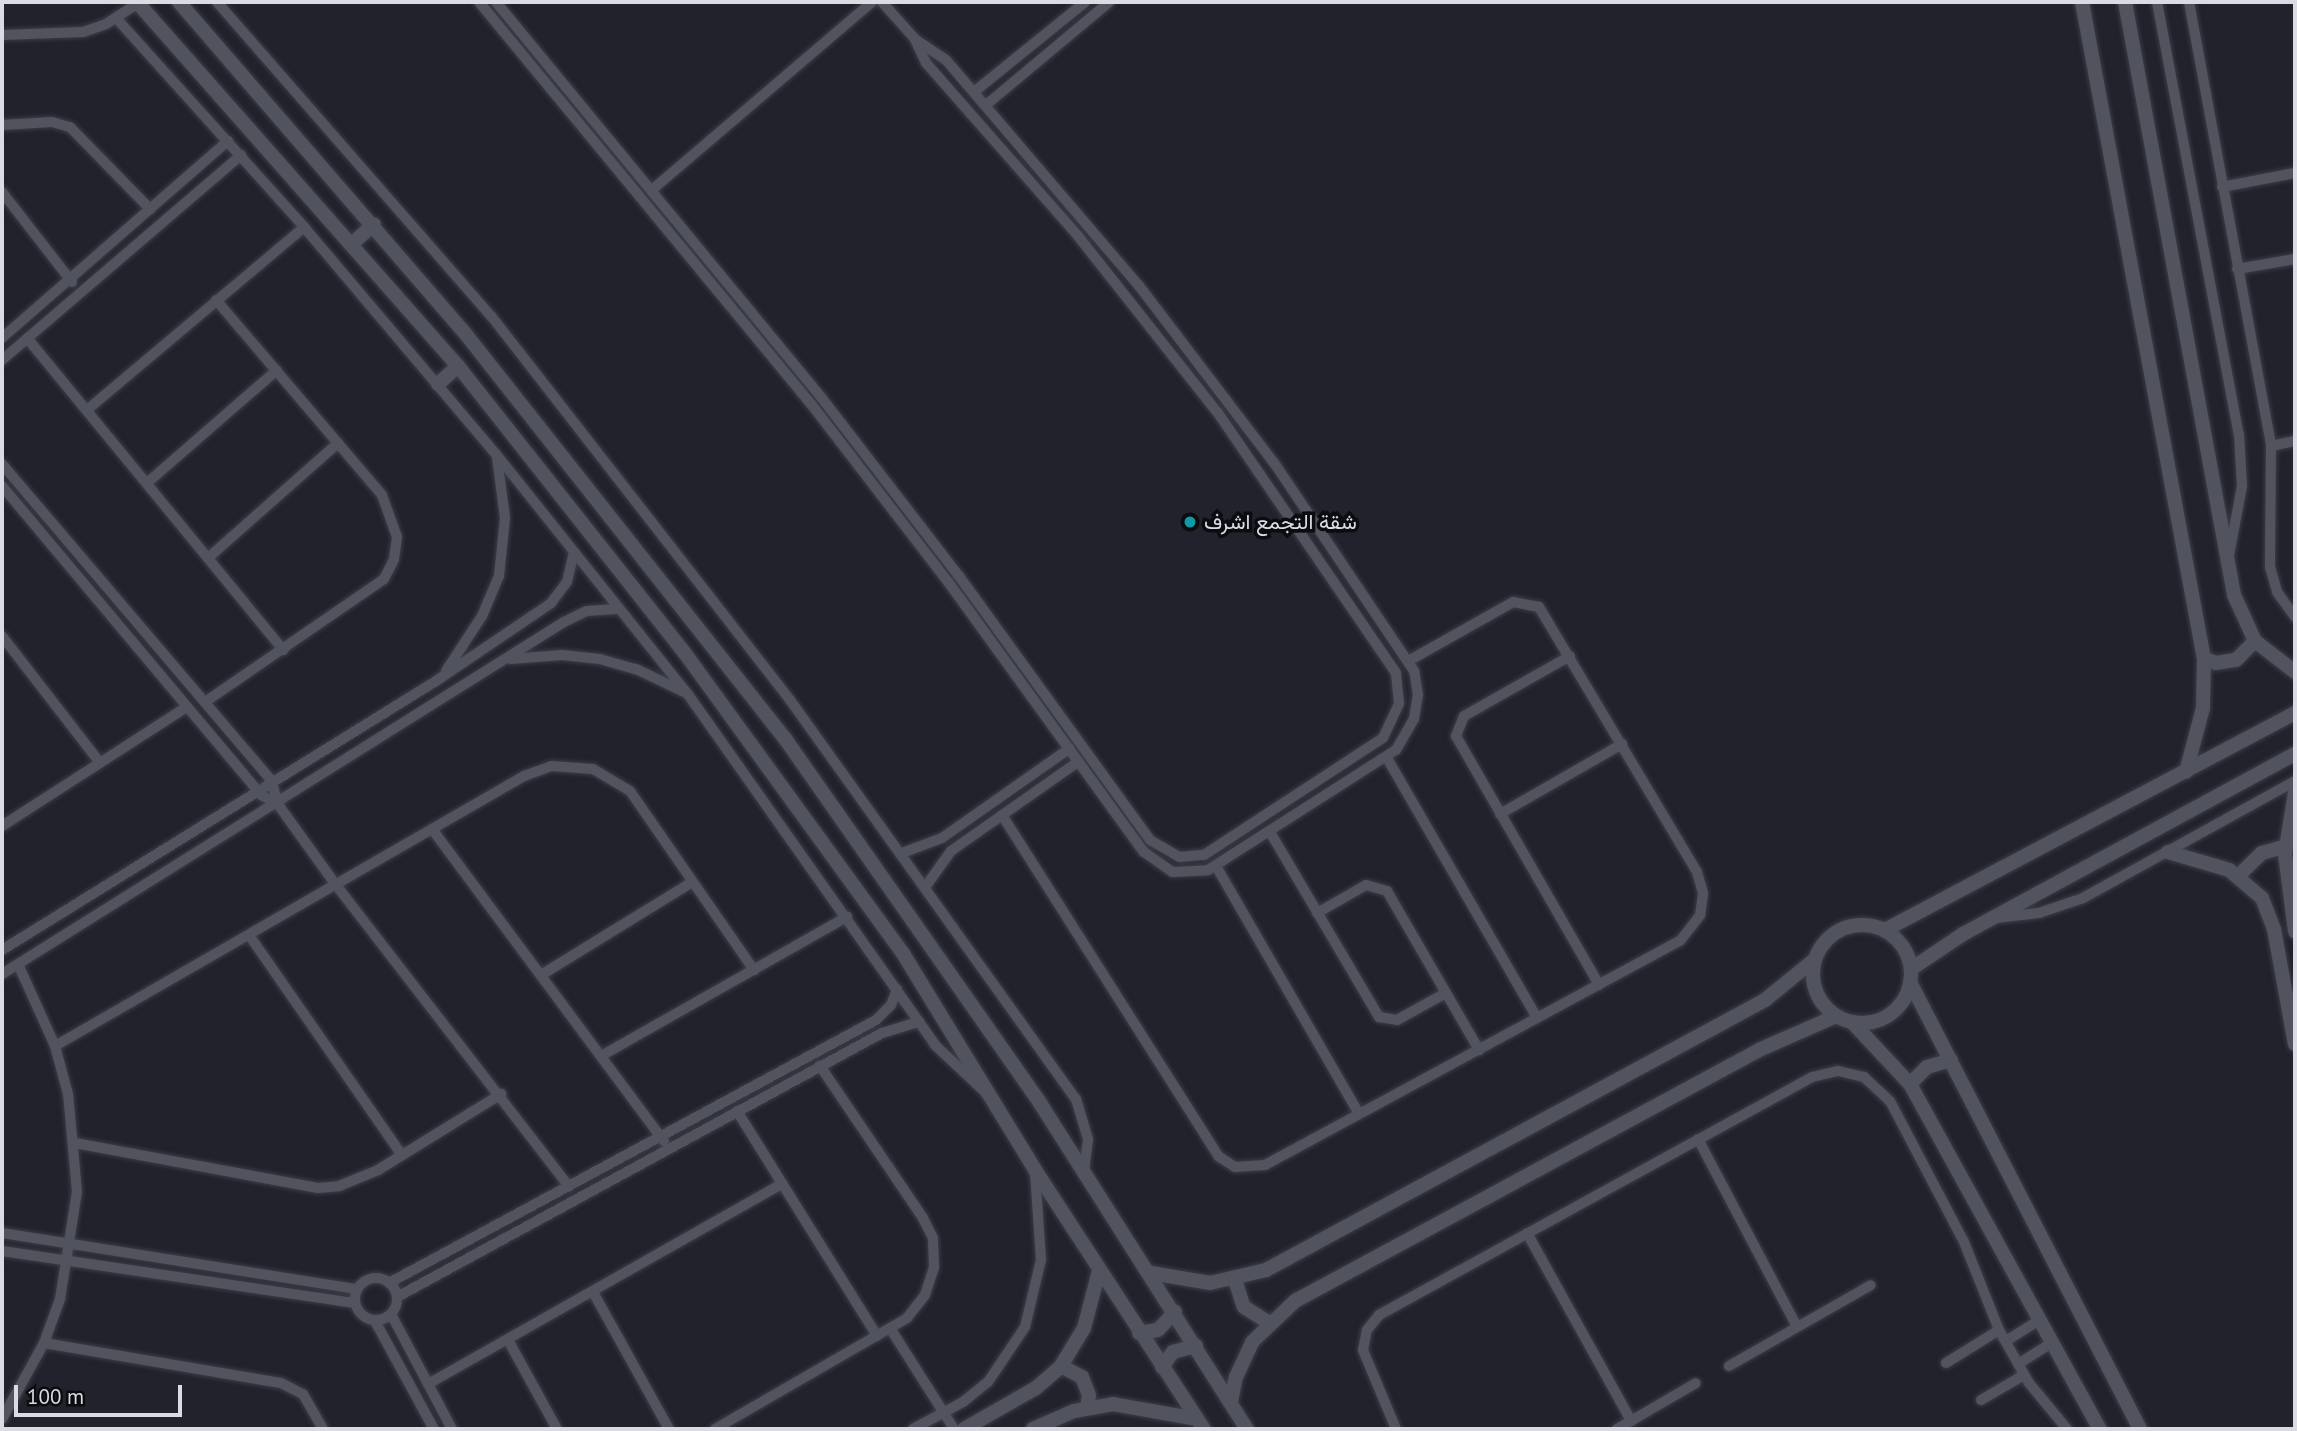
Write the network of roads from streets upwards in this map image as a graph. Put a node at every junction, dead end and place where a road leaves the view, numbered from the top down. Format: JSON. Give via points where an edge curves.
{"nodes":[{"id":1,"x":138,"y":2,"type":"edge"},
{"id":2,"x":179,"y":2,"type":"edge"},
{"id":3,"x":216,"y":2,"type":"edge"},
{"id":4,"x":479,"y":2,"type":"edge"},
{"id":5,"x":496,"y":2,"type":"edge"},
{"id":6,"x":872,"y":2,"type":"edge"},
{"id":7,"x":881,"y":2,"type":"edge"},
{"id":8,"x":1085,"y":2,"type":"edge"},
{"id":9,"x":1109,"y":2,"type":"edge"},
{"id":10,"x":2082,"y":2,"type":"edge"},
{"id":11,"x":2125,"y":2,"type":"edge"},
{"id":12,"x":2157,"y":2,"type":"edge"},
{"id":13,"x":2189,"y":2,"type":"edge"},
{"id":14,"x":117,"y":19,"type":"junction"},
{"id":15,"x":2,"y":35,"type":"edge"},
{"id":16,"x":915,"y":39,"type":"junction"},
{"id":17,"x":546,"y":59,"type":"junction"},
{"id":18,"x":536,"y":69,"type":"junction"},
{"id":19,"x":974,"y":92,"type":"junction"},
{"id":20,"x":986,"y":105,"type":"junction"},
{"id":21,"x":2,"y":125,"type":"edge"},
{"id":22,"x":228,"y":141,"type":"junction"},
{"id":23,"x":241,"y":155,"type":"junction"},
{"id":24,"x":1039,"y":165,"type":"junction"},
{"id":25,"x":2295,"y":173,"type":"edge"},
{"id":26,"x":1027,"y":177,"type":"junction"},
{"id":27,"x":2221,"y":187,"type":"junction"},
{"id":28,"x":653,"y":189,"type":"junction"},
{"id":29,"x":3,"y":196,"type":"edge"},
{"id":30,"x":150,"y":209,"type":"junction"},
{"id":31,"x":374,"y":224,"type":"junction"},
{"id":32,"x":304,"y":227,"type":"junction"},
{"id":33,"x":353,"y":243,"type":"junction"},
{"id":34,"x":396,"y":250,"type":"junction"},
{"id":35,"x":2295,"y":259,"type":"edge"},
{"id":36,"x":375,"y":268,"type":"junction"},
{"id":37,"x":2237,"y":269,"type":"junction"},
{"id":38,"x":726,"y":277,"type":"junction"},
{"id":39,"x":70,"y":278,"type":"junction"},
{"id":40,"x":717,"y":285,"type":"junction"},
{"id":41,"x":80,"y":292,"type":"junction"},
{"id":42,"x":216,"y":300,"type":"junction"},
{"id":43,"x":2,"y":338,"type":"edge"},
{"id":44,"x":27,"y":338,"type":"junction"},
{"id":45,"x":1192,"y":354,"type":"junction"},
{"id":46,"x":2,"y":360,"type":"edge"},
{"id":47,"x":1180,"y":364,"type":"junction"},
{"id":48,"x":458,"y":366,"type":"junction"},
{"id":49,"x":277,"y":370,"type":"junction"},
{"id":50,"x":438,"y":384,"type":"junction"},
{"id":51,"x":816,"y":400,"type":"junction"},
{"id":52,"x":87,"y":410,"type":"junction"},
{"id":53,"x":2295,"y":440,"type":"edge"},
{"id":54,"x":338,"y":443,"type":"junction"},
{"id":55,"x":2271,"y":446,"type":"junction"},
{"id":56,"x":496,"y":454,"type":"junction"},
{"id":57,"x":2,"y":464,"type":"edge"},
{"id":58,"x":147,"y":483,"type":"junction"},
{"id":59,"x":2,"y":486,"type":"edge"},
{"id":60,"x":29,"y":496,"type":"junction"},
{"id":61,"x":18,"y":505,"type":"junction"},
{"id":62,"x":574,"y":552,"type":"junction"},
{"id":63,"x":208,"y":558,"type":"junction"},
{"id":64,"x":2228,"y":563,"type":"junction"},
{"id":65,"x":1370,"y":601,"type":"junction"},
{"id":66,"x":620,"y":609,"type":"junction"},
{"id":67,"x":1356,"y":611,"type":"junction"},
{"id":68,"x":2295,"y":617,"type":"edge"},
{"id":69,"x":2,"y":636,"type":"edge"},
{"id":70,"x":2255,"y":641,"type":"junction"},
{"id":71,"x":283,"y":650,"type":"junction"},
{"id":72,"x":1570,"y":656,"type":"junction"},
{"id":73,"x":508,"y":659,"type":"junction"},
{"id":74,"x":2204,"y":659,"type":"junction"},
{"id":75,"x":1410,"y":660,"type":"junction"},
{"id":76,"x":2295,"y":672,"type":"edge"},
{"id":77,"x":443,"y":676,"type":"junction"},
{"id":78,"x":687,"y":693,"type":"junction"},
{"id":79,"x":205,"y":702,"type":"junction"},
{"id":80,"x":187,"y":707,"type":"junction"},
{"id":81,"x":2295,"y":713,"type":"edge"},
{"id":82,"x":1622,"y":744,"type":"junction"},
{"id":83,"x":1070,"y":748,"type":"junction"},
{"id":84,"x":2295,"y":754,"type":"edge"},
{"id":85,"x":1387,"y":758,"type":"junction"},
{"id":86,"x":1085,"y":762,"type":"junction"},
{"id":87,"x":100,"y":763,"type":"junction"},
{"id":88,"x":2186,"y":772,"type":"junction"},
{"id":89,"x":272,"y":781,"type":"junction"},
{"id":90,"x":2295,"y":781,"type":"edge"},
{"id":91,"x":257,"y":790,"type":"junction"},
{"id":92,"x":2295,"y":793,"type":"edge"},
{"id":93,"x":277,"y":803,"type":"junction"},
{"id":94,"x":1500,"y":814,"type":"junction"},
{"id":95,"x":1002,"y":816,"type":"junction"},
{"id":96,"x":971,"y":818,"type":"junction"},
{"id":97,"x":2,"y":826,"type":"edge"},
{"id":98,"x":432,"y":829,"type":"junction"},
{"id":99,"x":981,"y":830,"type":"junction"},
{"id":100,"x":1270,"y":832,"type":"junction"},
{"id":101,"x":935,"y":842,"type":"junction"},
{"id":102,"x":2286,"y":846,"type":"junction"},
{"id":103,"x":2168,"y":852,"type":"junction"},
{"id":104,"x":902,"y":853,"type":"junction"},
{"id":105,"x":946,"y":856,"type":"junction"},
{"id":106,"x":1216,"y":866,"type":"junction"},
{"id":107,"x":2239,"y":875,"type":"junction"},
{"id":108,"x":692,"y":882,"type":"junction"},
{"id":109,"x":336,"y":885,"type":"junction"},
{"id":110,"x":926,"y":886,"type":"junction"},
{"id":111,"x":1317,"y":914,"type":"junction"},
{"id":112,"x":847,"y":917,"type":"junction"},
{"id":113,"x":1994,"y":918,"type":"junction"},
{"id":114,"x":1885,"y":930,"type":"junction"},
{"id":115,"x":2295,"y":931,"type":"edge"},
{"id":116,"x":248,"y":935,"type":"junction"},
{"id":117,"x":3,"y":947,"type":"edge"},
{"id":118,"x":1814,"y":960,"type":"junction"},
{"id":119,"x":18,"y":964,"type":"junction"},
{"id":120,"x":754,"y":970,"type":"junction"},
{"id":121,"x":2,"y":974,"type":"edge"},
{"id":122,"x":541,"y":975,"type":"junction"},
{"id":123,"x":1910,"y":975,"type":"junction"},
{"id":124,"x":1599,"y":985,"type":"junction"},
{"id":125,"x":897,"y":989,"type":"junction"},
{"id":126,"x":1446,"y":993,"type":"junction"},
{"id":127,"x":1836,"y":1016,"type":"junction"},
{"id":128,"x":1537,"y":1018,"type":"junction"},
{"id":129,"x":919,"y":1021,"type":"junction"},
{"id":130,"x":1852,"y":1022,"type":"junction"},
{"id":131,"x":2295,"y":1044,"type":"edge"},
{"id":132,"x":55,"y":1046,"type":"junction"},
{"id":133,"x":1479,"y":1050,"type":"junction"},
{"id":134,"x":601,"y":1056,"type":"junction"},
{"id":135,"x":1951,"y":1060,"type":"junction"},
{"id":136,"x":820,"y":1066,"type":"junction"},
{"id":137,"x":1910,"y":1084,"type":"junction"},
{"id":138,"x":501,"y":1094,"type":"junction"},
{"id":139,"x":990,"y":1095,"type":"junction"},
{"id":140,"x":737,"y":1111,"type":"junction"},
{"id":141,"x":1359,"y":1114,"type":"junction"},
{"id":142,"x":661,"y":1136,"type":"junction"},
{"id":143,"x":1698,"y":1139,"type":"junction"},
{"id":144,"x":75,"y":1143,"type":"junction"},
{"id":145,"x":670,"y":1149,"type":"junction"},
{"id":146,"x":402,"y":1155,"type":"junction"},
{"id":147,"x":1035,"y":1170,"type":"junction"},
{"id":148,"x":1084,"y":1170,"type":"junction"},
{"id":149,"x":782,"y":1184,"type":"junction"},
{"id":150,"x":569,"y":1186,"type":"junction"},
{"id":151,"x":2,"y":1233,"type":"edge"},
{"id":152,"x":1527,"y":1233,"type":"junction"},
{"id":153,"x":71,"y":1244,"type":"junction"},
{"id":154,"x":2,"y":1251,"type":"edge"},
{"id":155,"x":69,"y":1261,"type":"junction"},
{"id":156,"x":1099,"y":1271,"type":"junction"},
{"id":157,"x":1151,"y":1273,"type":"junction"},
{"id":158,"x":1235,"y":1280,"type":"junction"},
{"id":159,"x":389,"y":1283,"type":"junction"},
{"id":160,"x":1871,"y":1285,"type":"dead end"},
{"id":161,"x":357,"y":1289,"type":"junction"},
{"id":162,"x":593,"y":1292,"type":"junction"},
{"id":163,"x":397,"y":1297,"type":"junction"},
{"id":164,"x":355,"y":1303,"type":"junction"},
{"id":165,"x":1175,"y":1312,"type":"junction"},
{"id":166,"x":391,"y":1314,"type":"junction"},
{"id":167,"x":2039,"y":1320,"type":"junction"},
{"id":168,"x":376,"y":1321,"type":"junction"},
{"id":169,"x":1268,"y":1322,"type":"junction"},
{"id":170,"x":1797,"y":1327,"type":"junction"},
{"id":171,"x":890,"y":1328,"type":"junction"},
{"id":172,"x":1999,"y":1330,"type":"junction"},
{"id":173,"x":1139,"y":1333,"type":"junction"},
{"id":174,"x":877,"y":1335,"type":"junction"},
{"id":175,"x":508,"y":1340,"type":"junction"},
{"id":176,"x":2006,"y":1341,"type":"junction"},
{"id":177,"x":44,"y":1343,"type":"junction"},
{"id":178,"x":2052,"y":1343,"type":"junction"},
{"id":179,"x":1196,"y":1346,"type":"junction"},
{"id":180,"x":1946,"y":1363,"type":"dead end"},
{"id":181,"x":1061,"y":1366,"type":"junction"},
{"id":182,"x":1729,"y":1366,"type":"dead end"},
{"id":183,"x":1162,"y":1367,"type":"junction"},
{"id":184,"x":2021,"y":1369,"type":"junction"},
{"id":185,"x":1696,"y":1383,"type":"dead end"},
{"id":186,"x":428,"y":1384,"type":"junction"},
{"id":187,"x":1981,"y":1400,"type":"dead end"},
{"id":188,"x":1231,"y":1402,"type":"junction"},
{"id":189,"x":1087,"y":1407,"type":"junction"},
{"id":190,"x":944,"y":1413,"type":"junction"},
{"id":191,"x":2,"y":1419,"type":"edge"},
{"id":192,"x":1631,"y":1421,"type":"junction"},
{"id":193,"x":1200,"y":1424,"type":"edge"},
{"id":194,"x":323,"y":1429,"type":"edge"},
{"id":195,"x":434,"y":1429,"type":"edge"},
{"id":196,"x":452,"y":1429,"type":"edge"},
{"id":197,"x":557,"y":1429,"type":"edge"},
{"id":198,"x":669,"y":1429,"type":"edge"},
{"id":199,"x":715,"y":1429,"type":"edge"},
{"id":200,"x":914,"y":1429,"type":"edge"},
{"id":201,"x":954,"y":1429,"type":"edge"},
{"id":202,"x":964,"y":1429,"type":"edge"},
{"id":203,"x":1033,"y":1429,"type":"edge"},
{"id":204,"x":1247,"y":1429,"type":"edge"},
{"id":205,"x":1396,"y":1429,"type":"edge"},
{"id":206,"x":1617,"y":1429,"type":"edge"},
{"id":207,"x":2067,"y":1429,"type":"edge"},
{"id":208,"x":2100,"y":1429,"type":"edge"},
{"id":209,"x":2140,"y":1429,"type":"edge"}],
"edges":[{"from":1,"to":14,"type":"street"},
{"from":1,"to":33,"type":"street"},
{"from":2,"to":31,"type":"street"},
{"from":3,"to":104,"type":"street","via":[[531,364],[717,603]]},
{"from":4,"to":18,"type":"street"},
{"from":5,"to":17,"type":"street"},
{"from":6,"to":28,"type":"street"},
{"from":7,"to":16,"type":"street"},
{"from":8,"to":19,"type":"street"},
{"from":9,"to":20,"type":"street"},
{"from":10,"to":74,"type":"street"},
{"from":11,"to":64,"type":"street"},
{"from":12,"to":64,"type":"street","via":[[2239,434],[2242,486]]},
{"from":13,"to":27,"type":"street"},
{"from":14,"to":15,"type":"street","via":[[83,32]]},
{"from":14,"to":22,"type":"street"},
{"from":16,"to":19,"type":"street","via":[[939,54]]},
{"from":16,"to":26,"type":"street","via":[[926,63]]},
{"from":17,"to":18,"type":"street"},
{"from":17,"to":28,"type":"street"},
{"from":18,"to":40,"type":"street"},
{"from":19,"to":20,"type":"street"},
{"from":20,"to":24,"type":"street"},
{"from":21,"to":30,"type":"street","via":[[52,122],[71,127]]},
{"from":22,"to":23,"type":"street"},
{"from":22,"to":30,"type":"street"},
{"from":23,"to":32,"type":"street"},
{"from":23,"to":41,"type":"street"},
{"from":24,"to":26,"type":"street"},
{"from":24,"to":45,"type":"street"},
{"from":25,"to":27,"type":"street"},
{"from":26,"to":47,"type":"street"},
{"from":27,"to":37,"type":"street"},
{"from":28,"to":38,"type":"street"},
{"from":29,"to":39,"type":"street"},
{"from":30,"to":39,"type":"street"},
{"from":31,"to":33,"type":"street"},
{"from":31,"to":34,"type":"street"},
{"from":32,"to":42,"type":"street"},
{"from":32,"to":50,"type":"street"},
{"from":33,"to":36,"type":"street"},
{"from":34,"to":36,"type":"street","via":[[383,256]]},
{"from":34,"to":148,"type":"street","via":[[601,500],[778,729],[942,958]]},
{"from":35,"to":37,"type":"street"},
{"from":36,"to":48,"type":"street"},
{"from":37,"to":55,"type":"street"},
{"from":38,"to":40,"type":"street"},
{"from":38,"to":51,"type":"street"},
{"from":39,"to":41,"type":"street"},
{"from":39,"to":43,"type":"street"},
{"from":40,"to":51,"type":"street"},
{"from":41,"to":44,"type":"street"},
{"from":42,"to":49,"type":"street"},
{"from":42,"to":52,"type":"street"},
{"from":44,"to":46,"type":"street"},
{"from":44,"to":52,"type":"street"},
{"from":45,"to":47,"type":"street"},
{"from":45,"to":65,"type":"street"},
{"from":47,"to":67,"type":"street"},
{"from":48,"to":50,"type":"street"},
{"from":48,"to":139,"type":"street","via":[[637,590],[851,878]]},
{"from":49,"to":54,"type":"street"},
{"from":49,"to":58,"type":"street"},
{"from":50,"to":56,"type":"street"},
{"from":51,"to":83,"type":"street"},
{"from":51,"to":86,"type":"street"},
{"from":52,"to":58,"type":"street"},
{"from":53,"to":55,"type":"street"},
{"from":54,"to":63,"type":"street"},
{"from":54,"to":71,"type":"street","via":[[393,515],[394,559],[384,579]]},
{"from":55,"to":68,"type":"street","via":[[2270,567],[2277,592]]},
{"from":56,"to":62,"type":"street"},
{"from":56,"to":77,"type":"street","via":[[505,518],[499,576],[482,616]]},
{"from":57,"to":60,"type":"street"},
{"from":58,"to":63,"type":"street"},
{"from":59,"to":61,"type":"street"},
{"from":60,"to":61,"type":"street"},
{"from":60,"to":79,"type":"street"},
{"from":61,"to":80,"type":"street"},
{"from":62,"to":66,"type":"street"},
{"from":62,"to":77,"type":"street","via":[[567,582],[551,603]]},
{"from":63,"to":71,"type":"street"},
{"from":64,"to":70,"type":"street","via":[[2237,608]]},
{"from":65,"to":67,"type":"street"},
{"from":65,"to":75,"type":"street"},
{"from":66,"to":73,"type":"street","via":[[575,615]]},
{"from":66,"to":78,"type":"street"},
{"from":67,"to":86,"type":"street","via":[[1399,683],[1399,703],[1389,730],[1376,745],[1212,852],[1187,858],[1156,846]]},
{"from":69,"to":87,"type":"street"},
{"from":70,"to":74,"type":"street","via":[[2236,660],[2217,663]]},
{"from":70,"to":76,"type":"street"},
{"from":71,"to":79,"type":"street"},
{"from":72,"to":75,"type":"street","via":[[1545,614],[1522,600],[1505,605]]},
{"from":72,"to":82,"type":"street"},
{"from":72,"to":94,"type":"street","via":[[1458,723],[1458,740]]},
{"from":73,"to":78,"type":"street","via":[[562,655],[600,659],[636,669]]},
{"from":73,"to":93,"type":"street"},
{"from":74,"to":88,"type":"street","via":[[2203,708]]},
{"from":75,"to":85,"type":"street","via":[[1418,695],[1414,719],[1404,741]]},
{"from":77,"to":89,"type":"street"},
{"from":78,"to":112,"type":"street"},
{"from":79,"to":89,"type":"street"},
{"from":80,"to":87,"type":"street"},
{"from":80,"to":91,"type":"street"},
{"from":81,"to":88,"type":"street"},
{"from":82,"to":94,"type":"street"},
{"from":82,"to":124,"type":"street","via":[[1697,872],[1703,905],[1696,925],[1680,941]]},
{"from":83,"to":86,"type":"street"},
{"from":83,"to":96,"type":"street"},
{"from":84,"to":113,"type":"street"},
{"from":85,"to":100,"type":"street"},
{"from":85,"to":128,"type":"street"},
{"from":86,"to":95,"type":"street"},
{"from":86,"to":106,"type":"street","via":[[1157,864],[1181,874]]},
{"from":87,"to":97,"type":"street"},
{"from":88,"to":114,"type":"street"},
{"from":89,"to":91,"type":"street"},
{"from":89,"to":93,"type":"street"},
{"from":90,"to":103,"type":"street"},
{"from":91,"to":93,"type":"street"},
{"from":91,"to":117,"type":"street"},
{"from":92,"to":102,"type":"street"},
{"from":93,"to":109,"type":"street"},
{"from":93,"to":119,"type":"street"},
{"from":94,"to":124,"type":"street"},
{"from":95,"to":99,"type":"street"},
{"from":95,"to":141,"type":"street","via":[[1225,1163],[1245,1169],[1265,1165]]},
{"from":96,"to":99,"type":"street"},
{"from":96,"to":101,"type":"street"},
{"from":98,"to":108,"type":"street","via":[[524,776],[551,766],[580,766],[607,775],[630,791]]},
{"from":98,"to":109,"type":"street"},
{"from":98,"to":122,"type":"street"},
{"from":99,"to":105,"type":"street"},
{"from":100,"to":106,"type":"street"},
{"from":100,"to":111,"type":"street"},
{"from":101,"to":104,"type":"street"},
{"from":101,"to":105,"type":"street"},
{"from":102,"to":107,"type":"street","via":[[2262,853]]},
{"from":102,"to":115,"type":"street"},
{"from":103,"to":107,"type":"street"},
{"from":103,"to":113,"type":"street","via":[[2069,904]]},
{"from":104,"to":110,"type":"street"},
{"from":105,"to":110,"type":"street"},
{"from":106,"to":141,"type":"street"},
{"from":107,"to":131,"type":"street","via":[[2262,898],[2271,918]]},
{"from":108,"to":120,"type":"street"},
{"from":108,"to":122,"type":"street"},
{"from":109,"to":116,"type":"street"},
{"from":109,"to":138,"type":"street"},
{"from":110,"to":148,"type":"street","via":[[1076,1098],[1087,1128]]},
{"from":111,"to":126,"type":"street","via":[[1379,1017],[1397,1020]]},
{"from":111,"to":126,"type":"street","via":[[1360,887],[1382,888]]},
{"from":112,"to":120,"type":"street"},
{"from":112,"to":125,"type":"street"},
{"from":113,"to":123,"type":"street"},
{"from":114,"to":118,"type":"street","via":[[1862,924],[1839,930],[1821,946]]},
{"from":114,"to":123,"type":"street","via":[[1902,946]]},
{"from":116,"to":132,"type":"street"},
{"from":116,"to":146,"type":"street"},
{"from":118,"to":127,"type":"street","via":[[1816,992]]},
{"from":118,"to":158,"type":"street","via":[[1758,1004],[1276,1266]]},
{"from":119,"to":121,"type":"street"},
{"from":119,"to":132,"type":"street"},
{"from":120,"to":134,"type":"street"},
{"from":122,"to":134,"type":"street"},
{"from":123,"to":130,"type":"street","via":[[1899,1006],[1886,1017]]},
{"from":123,"to":135,"type":"street"},
{"from":124,"to":128,"type":"street"},
{"from":125,"to":129,"type":"street"},
{"from":125,"to":142,"type":"street","via":[[876,1020]]},
{"from":126,"to":133,"type":"street"},
{"from":127,"to":130,"type":"street"},
{"from":127,"to":169,"type":"street","via":[[1761,1049],[1305,1295]]},
{"from":128,"to":133,"type":"street"},
{"from":129,"to":136,"type":"street","via":[[891,1028]]},
{"from":129,"to":139,"type":"street","via":[[954,1068]]},
{"from":130,"to":137,"type":"street"},
{"from":132,"to":144,"type":"street"},
{"from":133,"to":141,"type":"street"},
{"from":134,"to":142,"type":"street"},
{"from":135,"to":137,"type":"street","via":[[1927,1067]]},
{"from":135,"to":209,"type":"street"},
{"from":136,"to":140,"type":"street"},
{"from":136,"to":171,"type":"street","via":[[933,1238],[934,1268],[925,1295],[907,1318]]},
{"from":137,"to":167,"type":"street"},
{"from":138,"to":146,"type":"street"},
{"from":138,"to":150,"type":"street"},
{"from":139,"to":147,"type":"street"},
{"from":140,"to":145,"type":"street"},
{"from":140,"to":149,"type":"street"},
{"from":142,"to":145,"type":"street"},
{"from":142,"to":150,"type":"street"},
{"from":143,"to":152,"type":"street"},
{"from":143,"to":170,"type":"street"},
{"from":143,"to":172,"type":"street","via":[[1820,1073],[1847,1071],[1872,1081],[1890,1101],[1964,1242]]},
{"from":144,"to":146,"type":"street","via":[[317,1188],[359,1180]]},
{"from":144,"to":153,"type":"street","via":[[77,1192]]},
{"from":145,"to":163,"type":"street"},
{"from":147,"to":156,"type":"street"},
{"from":147,"to":190,"type":"street","via":[[1040,1268],[1026,1327],[988,1382]]},
{"from":148,"to":157,"type":"street"},
{"from":149,"to":162,"type":"street"},
{"from":149,"to":174,"type":"street"},
{"from":150,"to":159,"type":"street"},
{"from":151,"to":153,"type":"street"},
{"from":152,"to":192,"type":"street"},
{"from":152,"to":205,"type":"street","via":[[1370,1324],[1364,1337],[1365,1357]]},
{"from":153,"to":155,"type":"street"},
{"from":153,"to":161,"type":"street"},
{"from":154,"to":155,"type":"street"},
{"from":155,"to":164,"type":"street"},
{"from":155,"to":177,"type":"street"},
{"from":156,"to":173,"type":"street"},
{"from":156,"to":181,"type":"street","via":[[1084,1328]]},
{"from":157,"to":158,"type":"street","via":[[1186,1282]]},
{"from":157,"to":165,"type":"street"},
{"from":158,"to":169,"type":"street","via":[[1244,1307]]},
{"from":159,"to":161,"type":"street","via":[[372,1278]]},
{"from":159,"to":163,"type":"street"},
{"from":160,"to":170,"type":"street"},
{"from":161,"to":164,"type":"street"},
{"from":162,"to":175,"type":"street"},
{"from":162,"to":198,"type":"street"},
{"from":163,"to":166,"type":"street"},
{"from":164,"to":168,"type":"street","via":[[364,1317]]},
{"from":165,"to":173,"type":"street","via":[[1163,1327]]},
{"from":165,"to":179,"type":"street"},
{"from":166,"to":168,"type":"street"},
{"from":166,"to":186,"type":"street"},
{"from":167,"to":176,"type":"street"},
{"from":167,"to":178,"type":"street"},
{"from":168,"to":195,"type":"street"},
{"from":169,"to":188,"type":"street","via":[[1245,1353]]},
{"from":170,"to":182,"type":"street"},
{"from":171,"to":174,"type":"street"},
{"from":171,"to":190,"type":"street"},
{"from":172,"to":176,"type":"street"},
{"from":172,"to":180,"type":"street"},
{"from":173,"to":183,"type":"street"},
{"from":174,"to":199,"type":"street"},
{"from":175,"to":186,"type":"street"},
{"from":175,"to":197,"type":"street"},
{"from":176,"to":184,"type":"street"},
{"from":177,"to":191,"type":"street"},
{"from":177,"to":194,"type":"street","via":[[281,1382],[303,1394]]},
{"from":178,"to":184,"type":"street"},
{"from":178,"to":208,"type":"street"},
{"from":179,"to":183,"type":"street","via":[[1173,1352]]},
{"from":179,"to":188,"type":"street"},
{"from":181,"to":189,"type":"street","via":[[1082,1377],[1089,1395]]},
{"from":181,"to":202,"type":"street","via":[[1036,1388]]},
{"from":183,"to":193,"type":"street"},
{"from":184,"to":187,"type":"street"},
{"from":184,"to":207,"type":"street"},
{"from":185,"to":192,"type":"street"},
{"from":186,"to":196,"type":"street"},
{"from":188,"to":204,"type":"street"},
{"from":189,"to":193,"type":"street","via":[[1140,1406]]},
{"from":189,"to":203,"type":"street"},
{"from":190,"to":200,"type":"street"},
{"from":190,"to":201,"type":"street"},
{"from":192,"to":206,"type":"street"}]}
